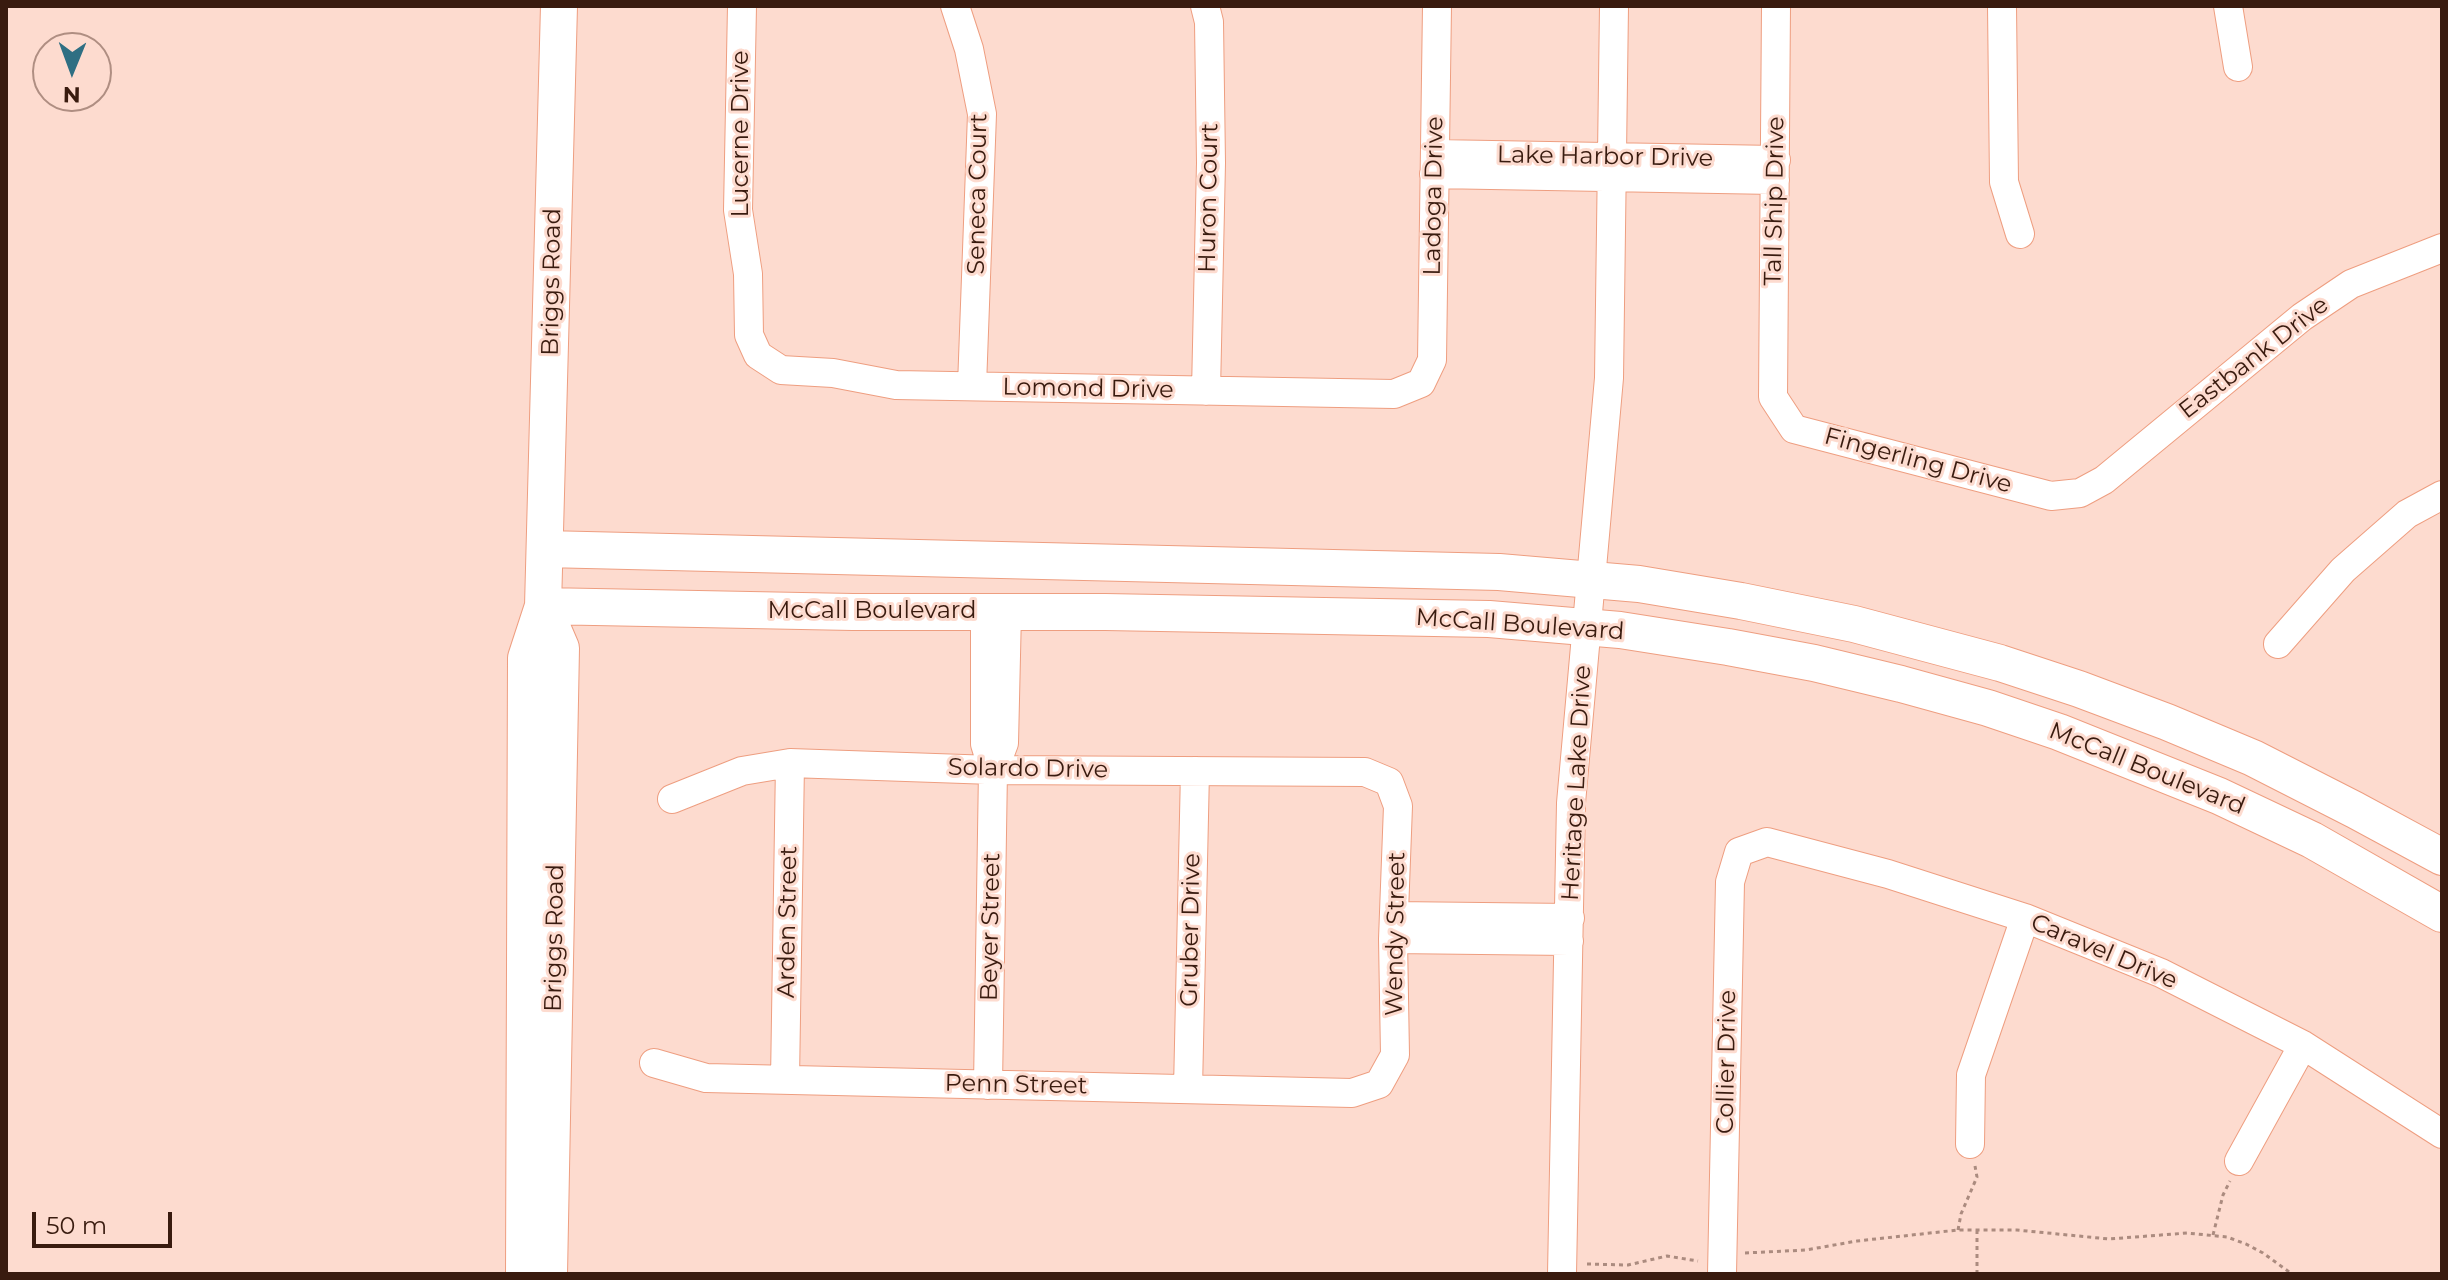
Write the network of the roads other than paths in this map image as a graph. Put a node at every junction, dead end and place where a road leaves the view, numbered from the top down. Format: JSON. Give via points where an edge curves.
{"nodes":[{"id":1,"x":559,"y":6,"type":"edge"},
{"id":2,"x":742,"y":6,"type":"edge"},
{"id":3,"x":955,"y":6,"type":"edge"},
{"id":4,"x":1205,"y":6,"type":"edge"},
{"id":5,"x":1437,"y":6,"type":"edge"},
{"id":6,"x":1614,"y":6,"type":"edge"},
{"id":7,"x":1776,"y":6,"type":"edge"},
{"id":8,"x":2002,"y":6,"type":"edge"},
{"id":9,"x":2228,"y":6,"type":"edge"},
{"id":10,"x":2238,"y":67,"type":"dead end"},
{"id":11,"x":1435,"y":164,"type":"junction"},
{"id":12,"x":1613,"y":168,"type":"junction"},
{"id":13,"x":1776,"y":170,"type":"junction"},
{"id":14,"x":2020,"y":234,"type":"dead end"},
{"id":15,"x":2442,"y":248,"type":"edge"},
{"id":16,"x":758,"y":355,"type":"joint"},
{"id":17,"x":1421,"y":383,"type":"joint"},
{"id":18,"x":972,"y":386,"type":"junction"},
{"id":19,"x":1206,"y":391,"type":"junction"},
{"id":20,"x":1773,"y":397,"type":"joint"},
{"id":21,"x":2080,"y":493,"type":"joint"},
{"id":22,"x":2442,"y":495,"type":"edge"},
{"id":23,"x":545,"y":549,"type":"junction"},
{"id":24,"x":1590,"y":579,"type":"junction"},
{"id":25,"x":543,"y":606,"type":"junction"},
{"id":26,"x":996,"y":612,"type":"junction"},
{"id":27,"x":1586,"y":627,"type":"junction"},
{"id":28,"x":2278,"y":644,"type":"dead end"},
{"id":29,"x":790,"y":763,"type":"junction"},
{"id":30,"x":993,"y":770,"type":"junction"},
{"id":31,"x":1195,"y":771,"type":"junction"},
{"id":32,"x":1389,"y":782,"type":"joint"},
{"id":33,"x":672,"y":799,"type":"dead end"},
{"id":34,"x":1739,"y":852,"type":"joint"},
{"id":35,"x":2442,"y":857,"type":"edge"},
{"id":36,"x":2442,"y":914,"type":"edge"},
{"id":37,"x":2025,"y":918,"type":"junction"},
{"id":38,"x":1393,"y":928,"type":"junction"},
{"id":39,"x":1570,"y":930,"type":"junction"},
{"id":40,"x":2303,"y":1045,"type":"junction"},
{"id":41,"x":654,"y":1063,"type":"dead end"},
{"id":42,"x":785,"y":1080,"type":"junction"},
{"id":43,"x":1379,"y":1084,"type":"joint"},
{"id":44,"x":988,"y":1085,"type":"junction"},
{"id":45,"x":1188,"y":1089,"type":"junction"},
{"id":46,"x":2442,"y":1134,"type":"edge"},
{"id":47,"x":1970,"y":1144,"type":"road end"},
{"id":48,"x":2239,"y":1161,"type":"road end"},
{"id":49,"x":1722,"y":1265,"type":"edge"},
{"id":50,"x":524,"y":1274,"type":"edge"},
{"id":51,"x":549,"y":1274,"type":"edge"},
{"id":52,"x":1562,"y":1274,"type":"edge"}],
"edges":[{"from":1,"to":23,"type":"main road","name":"Briggs Road"},
{"from":2,"to":16,"type":"street","name":"Lucerne Drive","via":[[738,210],[748,274],[749,335]]},
{"from":3,"to":18,"type":"street","name":"Seneca Court","via":[[982,114]]},
{"from":4,"to":19,"type":"street","name":"Huron Court","via":[[1211,163]]},
{"from":5,"to":11,"type":"street","name":"Ladoga Drive"},
{"from":6,"to":12,"type":"street","name":"Heritage Lake Drive"},
{"from":7,"to":13,"type":"street","name":"Tall Ship Drive"},
{"from":8,"to":14,"type":"street","via":[[2004,182]]},
{"from":9,"to":10,"type":"street"},
{"from":11,"to":12,"type":"street","name":"Lake Harbor Drive"},
{"from":11,"to":17,"type":"street","name":"Ladoga Drive","via":[[1432,360]]},
{"from":12,"to":13,"type":"street","name":"Lake Harbor Drive"},
{"from":12,"to":24,"type":"street","name":"Heritage Lake Drive","via":[[1609,378]]},
{"from":13,"to":20,"type":"street","name":"Tall Ship Drive"},
{"from":15,"to":21,"type":"street","name":"Eastbank Drive","via":[[2351,284],[2302,317],[2104,480]]},
{"from":16,"to":18,"type":"street","name":"Lomond Drive","via":[[781,370],[896,385]]},
{"from":17,"to":19,"type":"street","name":"Lomond Drive","via":[[1394,394]]},
{"from":18,"to":19,"type":"street","name":"Lomond Drive"},
{"from":20,"to":21,"type":"street","name":"Fingerling Drive","via":[[1794,429],[2051,496]]},
{"from":22,"to":28,"type":"street","via":[[2407,514],[2343,570]]},
{"from":23,"to":24,"type":"main road","name":"McCall Boulevard","via":[[1499,572]]},
{"from":23,"to":25,"type":"main road","name":"Briggs Road"},
{"from":24,"to":27,"type":"street","name":"Heritage Lake Drive"},
{"from":24,"to":35,"type":"main road","name":"McCall Boulevard","via":[[1799,612],[2000,663],[2253,758]]},
{"from":25,"to":26,"type":"main road","name":"McCall Boulevard"},
{"from":25,"to":50,"type":"main road","name":"Briggs Road","via":[[526,658]]},
{"from":25,"to":51,"type":"main road","name":"Briggs Road","via":[[561,648]]},
{"from":26,"to":27,"type":"main road","name":"McCall Boulevard","via":[[1475,619]]},
{"from":26,"to":30,"type":"street","name":"Beyer Street","via":[[985,744]]},
{"from":27,"to":36,"type":"main road","name":"McCall Boulevard","via":[[1814,663],[1988,708],[2219,796],[2312,840]]},
{"from":27,"to":39,"type":"street","name":"Heritage Lake Drive","via":[[1571,803]]},
{"from":29,"to":30,"type":"street","name":"Solardo Drive"},
{"from":29,"to":33,"type":"street","name":"Solardo Drive","via":[[742,771]]},
{"from":29,"to":42,"type":"street","name":"Arden Street"},
{"from":30,"to":31,"type":"street","name":"Solardo Drive"},
{"from":30,"to":44,"type":"street","name":"Beyer Street"},
{"from":31,"to":32,"type":"street","name":"Solardo Drive","via":[[1365,772]]},
{"from":31,"to":45,"type":"street","name":"Gruber Drive"},
{"from":32,"to":38,"type":"street","name":"Wendy Street","via":[[1398,806]]},
{"from":34,"to":37,"type":"street","name":"Caravel Drive","via":[[1767,842]]},
{"from":34,"to":49,"type":"street","name":"Collier Drive","via":[[1730,882]]},
{"from":37,"to":40,"type":"street","name":"Caravel Drive","via":[[2161,973]]},
{"from":37,"to":47,"type":"street","via":[[1971,1075]]},
{"from":38,"to":39,"type":"street"},
{"from":38,"to":43,"type":"street","name":"Wendy Street","via":[[1395,1055]]},
{"from":39,"to":52,"type":"street","name":"Heritage Lake Drive"},
{"from":40,"to":46,"type":"street","name":"Caravel Drive"},
{"from":40,"to":48,"type":"street"},
{"from":41,"to":42,"type":"street","name":"Penn Street","via":[[706,1078]]},
{"from":42,"to":44,"type":"street","name":"Penn Street"},
{"from":43,"to":45,"type":"street","name":"Penn Street","via":[[1352,1093]]},
{"from":44,"to":45,"type":"street","name":"Penn Street"}]}
